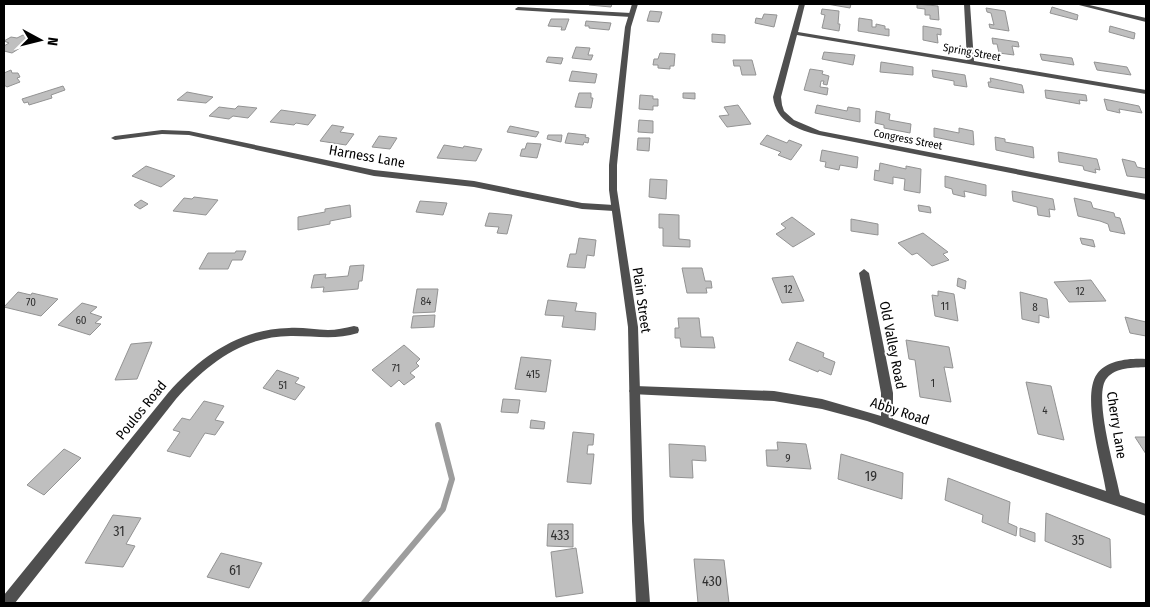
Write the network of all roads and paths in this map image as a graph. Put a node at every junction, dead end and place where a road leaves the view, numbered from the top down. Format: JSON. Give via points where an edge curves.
{"nodes":[{"id":1,"x":635,"y":4,"type":"edge"},
{"id":2,"x":802,"y":4,"type":"edge"},
{"id":3,"x":967,"y":4,"type":"edge"},
{"id":4,"x":1078,"y":4,"type":"edge"},
{"id":5,"x":518,"y":9,"type":"dead end"},
{"id":6,"x":631,"y":15,"type":"junction"},
{"id":7,"x":1146,"y":20,"type":"edge"},
{"id":8,"x":794,"y":33,"type":"junction"},
{"id":9,"x":971,"y":62,"type":"junction"},
{"id":10,"x":1146,"y":92,"type":"edge"},
{"id":11,"x":115,"y":138,"type":"dead end"},
{"id":12,"x":1146,"y":198,"type":"edge"},
{"id":13,"x":614,"y":208,"type":"junction"},
{"id":14,"x":864,"y":273,"type":"dead end"},
{"id":15,"x":354,"y":330,"type":"dead end"},
{"id":16,"x":1146,"y":363,"type":"edge"},
{"id":17,"x":635,"y":391,"type":"junction"},
{"id":18,"x":887,"y":423,"type":"junction"},
{"id":19,"x":1114,"y":499,"type":"junction"},
{"id":20,"x":1146,"y":510,"type":"edge"},
{"id":21,"x":6,"y":603,"type":"edge"},
{"id":22,"x":643,"y":603,"type":"edge"}],
"edges":[{"from":1,"to":6,"type":"street","name":"Plain Street"},
{"from":2,"to":8,"type":"street","name":"Congress Street"},
{"from":3,"to":9,"type":"street"},
{"from":4,"to":7,"type":"street"},
{"from":5,"to":6,"type":"street"},
{"from":6,"to":13,"type":"street","name":"Plain Street","via":[[613,164]]},
{"from":8,"to":9,"type":"street","name":"Spring Street"},
{"from":8,"to":12,"type":"street","name":"Congress Street","via":[[776,102],[780,112],[794,124],[819,133]]},
{"from":9,"to":10,"type":"street","name":"Spring Street"},
{"from":11,"to":13,"type":"street","name":"Harness Lane","via":[[162,132],[190,133],[374,172],[464,183],[582,206]]},
{"from":13,"to":17,"type":"street","name":"Plain Street","via":[[632,313]]},
{"from":14,"to":18,"type":"street","name":"Old Valley Road","via":[[887,393]]},
{"from":15,"to":21,"type":"street","name":"Poulos Road","via":[[324,334],[267,334],[231,346],[202,364],[172,396]]},
{"from":16,"to":19,"type":"street","name":"Cherry Lane","via":[[1120,365],[1105,372],[1095,391]]},
{"from":17,"to":18,"type":"street","name":"Abby Road","via":[[781,397],[830,406]]},
{"from":17,"to":22,"type":"street","name":"Plain Street"},
{"from":18,"to":19,"type":"street","name":"Abby Road"},
{"from":19,"to":20,"type":"street","name":"Abby Road"}]}
